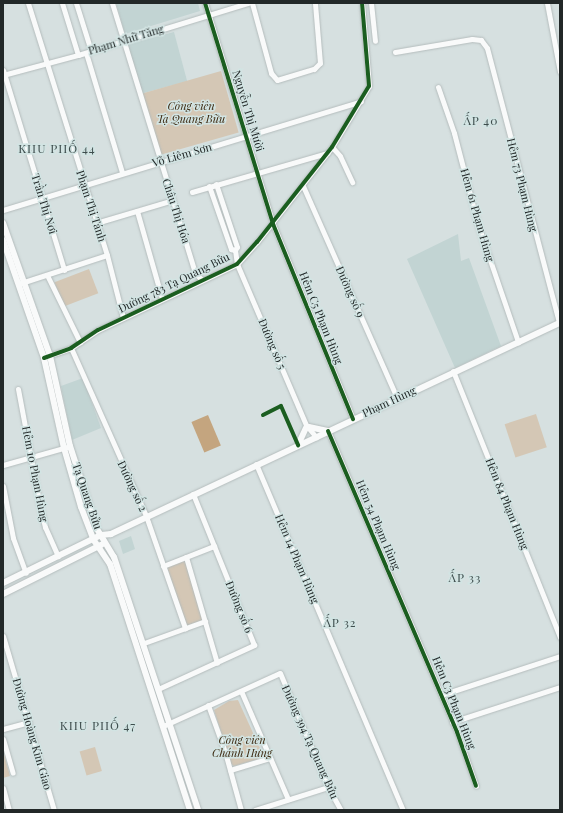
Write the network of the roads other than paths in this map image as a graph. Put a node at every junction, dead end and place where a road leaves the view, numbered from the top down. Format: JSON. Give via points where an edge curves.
{"nodes":[{"id":1,"x":28,"y":3,"type":"edge"},
{"id":2,"x":62,"y":3,"type":"edge"},
{"id":3,"x":76,"y":3,"type":"edge"},
{"id":4,"x":112,"y":3,"type":"edge"},
{"id":5,"x":205,"y":3,"type":"edge"},
{"id":6,"x":248,"y":3,"type":"edge"},
{"id":7,"x":252,"y":3,"type":"edge"},
{"id":8,"x":315,"y":3,"type":"edge"},
{"id":9,"x":362,"y":3,"type":"edge"},
{"id":10,"x":372,"y":3,"type":"edge"},
{"id":11,"x":547,"y":3,"type":"edge"},
{"id":12,"x":242,"y":4,"type":"edge"},
{"id":13,"x":209,"y":15,"type":"junction"},
{"id":14,"x":124,"y":41,"type":"junction"},
{"id":15,"x":375,"y":41,"type":"dead end"},
{"id":16,"x":88,"y":52,"type":"junction"},
{"id":17,"x":395,"y":52,"type":"dead end"},
{"id":18,"x":78,"y":55,"type":"junction"},
{"id":19,"x":46,"y":64,"type":"junction"},
{"id":20,"x":560,"y":72,"type":"edge"},
{"id":21,"x":3,"y":73,"type":"edge"},
{"id":22,"x":438,"y":87,"type":"dead end"},
{"id":23,"x":361,"y":101,"type":"junction"},
{"id":24,"x":246,"y":137,"type":"junction"},
{"id":25,"x":332,"y":147,"type":"junction"},
{"id":26,"x":328,"y":153,"type":"junction"},
{"id":27,"x":159,"y":161,"type":"junction"},
{"id":28,"x":122,"y":172,"type":"junction"},
{"id":29,"x":257,"y":172,"type":"junction"},
{"id":30,"x":352,"y":182,"type":"dead end"},
{"id":31,"x":84,"y":184,"type":"junction"},
{"id":32,"x":216,"y":184,"type":"junction"},
{"id":33,"x":209,"y":186,"type":"junction"},
{"id":34,"x":303,"y":186,"type":"junction"},
{"id":35,"x":192,"y":192,"type":"dead end"},
{"id":36,"x":42,"y":197,"type":"junction"},
{"id":37,"x":173,"y":200,"type":"junction"},
{"id":38,"x":3,"y":210,"type":"edge"},
{"id":39,"x":137,"y":211,"type":"junction"},
{"id":40,"x":3,"y":223,"type":"edge"},
{"id":41,"x":96,"y":223,"type":"junction"},
{"id":42,"x":273,"y":224,"type":"junction"},
{"id":43,"x":3,"y":240,"type":"edge"},
{"id":44,"x":235,"y":250,"type":"junction"},
{"id":45,"x":107,"y":255,"type":"junction"},
{"id":46,"x":237,"y":264,"type":"junction"},
{"id":47,"x":64,"y":270,"type":"junction"},
{"id":48,"x":47,"y":275,"type":"junction"},
{"id":49,"x":202,"y":280,"type":"junction"},
{"id":50,"x":20,"y":283,"type":"junction"},
{"id":51,"x":162,"y":299,"type":"junction"},
{"id":52,"x":123,"y":318,"type":"junction"},
{"id":53,"x":559,"y":323,"type":"edge"},
{"id":54,"x":80,"y":342,"type":"junction"},
{"id":55,"x":518,"y":342,"type":"junction"},
{"id":56,"x":71,"y":348,"type":"junction"},
{"id":57,"x":47,"y":357,"type":"junction"},
{"id":58,"x":453,"y":371,"type":"junction"},
{"id":59,"x":18,"y":389,"type":"dead end"},
{"id":60,"x":397,"y":398,"type":"junction"},
{"id":61,"x":353,"y":419,"type":"junction"},
{"id":62,"x":307,"y":427,"type":"junction"},
{"id":63,"x":328,"y":431,"type":"junction"},
{"id":64,"x":313,"y":438,"type":"junction"},
{"id":65,"x":298,"y":445,"type":"junction"},
{"id":66,"x":67,"y":447,"type":"junction"},
{"id":67,"x":32,"y":458,"type":"junction"},
{"id":68,"x":256,"y":464,"type":"junction"},
{"id":69,"x":3,"y":465,"type":"edge"},
{"id":70,"x":3,"y":486,"type":"edge"},
{"id":71,"x":193,"y":494,"type":"junction"},
{"id":72,"x":146,"y":516,"type":"junction"},
{"id":73,"x":111,"y":534,"type":"junction"},
{"id":74,"x":101,"y":535,"type":"junction"},
{"id":75,"x":93,"y":539,"type":"junction"},
{"id":76,"x":107,"y":542,"type":"junction"},
{"id":77,"x":98,"y":545,"type":"junction"},
{"id":78,"x":214,"y":546,"type":"junction"},
{"id":79,"x":58,"y":556,"type":"junction"},
{"id":80,"x":186,"y":557,"type":"junction"},
{"id":81,"x":163,"y":566,"type":"junction"},
{"id":82,"x":26,"y":573,"type":"junction"},
{"id":83,"x":3,"y":583,"type":"edge"},
{"id":84,"x":3,"y":594,"type":"edge"},
{"id":85,"x":205,"y":621,"type":"junction"},
{"id":86,"x":412,"y":627,"type":"joint"},
{"id":87,"x":185,"y":628,"type":"junction"},
{"id":88,"x":3,"y":636,"type":"edge"},
{"id":89,"x":560,"y":638,"type":"edge"},
{"id":90,"x":141,"y":644,"type":"junction"},
{"id":91,"x":560,"y":656,"type":"edge"},
{"id":92,"x":217,"y":663,"type":"junction"},
{"id":93,"x":560,"y":687,"type":"edge"},
{"id":94,"x":158,"y":689,"type":"junction"},
{"id":95,"x":241,"y":691,"type":"junction"},
{"id":96,"x":441,"y":695,"type":"junction"},
{"id":97,"x":208,"y":705,"type":"junction"},
{"id":98,"x":29,"y":722,"type":"junction"},
{"id":99,"x":452,"y":722,"type":"junction"},
{"id":100,"x":167,"y":724,"type":"junction"},
{"id":101,"x":3,"y":729,"type":"edge"},
{"id":102,"x":3,"y":739,"type":"edge"},
{"id":103,"x":270,"y":758,"type":"junction"},
{"id":104,"x":230,"y":770,"type":"junction"},
{"id":105,"x":13,"y":773,"type":"dead end"},
{"id":106,"x":476,"y":786,"type":"dead end"},
{"id":107,"x":328,"y":787,"type":"junction"},
{"id":108,"x":3,"y":788,"type":"edge"},
{"id":109,"x":288,"y":799,"type":"junction"},
{"id":110,"x":9,"y":810,"type":"edge"},
{"id":111,"x":54,"y":810,"type":"edge"},
{"id":112,"x":190,"y":810,"type":"edge"},
{"id":113,"x":198,"y":810,"type":"edge"},
{"id":114,"x":241,"y":810,"type":"edge"},
{"id":115,"x":255,"y":810,"type":"edge"},
{"id":116,"x":341,"y":810,"type":"edge"},
{"id":117,"x":403,"y":810,"type":"edge"}],
"edges":[{"from":1,"to":19,"type":"street","name":"Phạm Thị Tánh"},
{"from":2,"to":18,"type":"street"},
{"from":3,"to":16,"type":"street"},
{"from":4,"to":14,"type":"street","name":"Châu Thị Hóa"},
{"from":5,"to":13,"type":"street","name":"Nguyễn Thị Mười"},
{"from":6,"to":12,"type":"street","name":"Phạm Nhữ Tăng"},
{"from":7,"to":8,"type":"street","via":[[277,80],[319,66]]},
{"from":9,"to":23,"type":"street","name":"Đường 783 Tạ Quang Bửu","via":[[369,86]]},
{"from":10,"to":15,"type":"street"},
{"from":11,"to":20,"type":"street"},
{"from":12,"to":13,"type":"street","name":"Phạm Nhữ Tăng"},
{"from":13,"to":14,"type":"street","name":"Phạm Nhữ Tăng"},
{"from":13,"to":24,"type":"street","name":"Nguyễn Thị Mười"},
{"from":14,"to":16,"type":"street","name":"Phạm Nhữ Tăng"},
{"from":14,"to":27,"type":"street","name":"Châu Thị Hóa"},
{"from":16,"to":18,"type":"street","name":"Phạm Nhữ Tăng"},
{"from":16,"to":28,"type":"street"},
{"from":17,"to":53,"type":"street","name":"Hẻm 73 Phạm Hùng","via":[[472,39],[480,40],[487,48]]},
{"from":18,"to":19,"type":"street","name":"Phạm Nhữ Tăng"},
{"from":19,"to":21,"type":"street","name":"Phạm Nhữ Tăng"},
{"from":19,"to":31,"type":"street","name":"Phạm Thị Tánh"},
{"from":21,"to":36,"type":"street","name":"Trần Thị Nơi"},
{"from":22,"to":55,"type":"street","name":"Hẻm 61 Phạm Hùng","via":[[454,133],[478,225]]},
{"from":23,"to":24,"type":"street","name":"Võ Liêm Sơn"},
{"from":23,"to":25,"type":"street","name":"Đường 783 Tạ Quang Bửu"},
{"from":24,"to":27,"type":"street","name":"Võ Liêm Sơn"},
{"from":24,"to":29,"type":"street","name":"Nguyễn Thị Mười"},
{"from":25,"to":26,"type":"street","name":"Đường 783 Tạ Quang Bửu"},
{"from":25,"to":30,"type":"street","via":[[340,156]]},
{"from":26,"to":29,"type":"street"},
{"from":26,"to":34,"type":"street","name":"Đường 783 Tạ Quang Bửu"},
{"from":27,"to":28,"type":"street","name":"Võ Liêm Sơn"},
{"from":27,"to":37,"type":"street","name":"Châu Thị Hóa"},
{"from":28,"to":31,"type":"street","name":"Võ Liêm Sơn"},
{"from":29,"to":32,"type":"street"},
{"from":29,"to":42,"type":"street","name":"Nguyễn Thị Mười"},
{"from":31,"to":36,"type":"street","name":"Võ Liêm Sơn"},
{"from":31,"to":41,"type":"street","name":"Phạm Thị Tánh"},
{"from":32,"to":33,"type":"street"},
{"from":32,"to":44,"type":"street","name":"Đường số 5","via":[[238,247]]},
{"from":33,"to":35,"type":"street"},
{"from":33,"to":44,"type":"street","via":[[232,250]]},
{"from":34,"to":42,"type":"street","name":"Đường 783 Tạ Quang Bửu"},
{"from":34,"to":60,"type":"street","name":"Đường số 9"},
{"from":36,"to":38,"type":"street","name":"Võ Liêm Sơn"},
{"from":36,"to":47,"type":"street","name":"Trần Thị Nơi"},
{"from":37,"to":39,"type":"street"},
{"from":37,"to":49,"type":"street","name":"Châu Thị Hóa","via":[[195,273]]},
{"from":39,"to":41,"type":"street"},
{"from":39,"to":51,"type":"street"},
{"from":40,"to":50,"type":"main road","name":"Tạ Quang Bửu"},
{"from":41,"to":45,"type":"street","name":"Phạm Thị Tánh"},
{"from":42,"to":46,"type":"street","name":"Đường 783 Tạ Quang Bửu"},
{"from":42,"to":61,"type":"street","name":"Hẻm C5 Phạm Hùng"},
{"from":43,"to":50,"type":"main road","name":"Tạ Quang Bửu"},
{"from":44,"to":46,"type":"street","name":"Đường số 5"},
{"from":45,"to":47,"type":"street"},
{"from":45,"to":52,"type":"street","name":"Phạm Thị Tánh"},
{"from":46,"to":49,"type":"street","name":"Đường 783 Tạ Quang Bửu"},
{"from":46,"to":62,"type":"street","name":"Đường số 5"},
{"from":47,"to":48,"type":"street"},
{"from":48,"to":50,"type":"street"},
{"from":48,"to":54,"type":"street"},
{"from":49,"to":51,"type":"street","name":"Đường 783 Tạ Quang Bửu"},
{"from":50,"to":57,"type":"main road","name":"Tạ Quang Bửu"},
{"from":51,"to":52,"type":"street","name":"Đường 783 Tạ Quang Bửu"},
{"from":52,"to":54,"type":"street","name":"Đường 783 Tạ Quang Bửu"},
{"from":53,"to":55,"type":"main road","name":"Phạm Hùng"},
{"from":54,"to":56,"type":"street","name":"Đường 783 Tạ Quang Bửu"},
{"from":55,"to":58,"type":"main road","name":"Phạm Hùng"},
{"from":56,"to":57,"type":"street","name":"Đường 783 Tạ Quang Bửu"},
{"from":56,"to":72,"type":"street","name":"Đường số 2"},
{"from":57,"to":66,"type":"main road","name":"Tạ Quang Bửu"},
{"from":58,"to":60,"type":"main road","name":"Phạm Hùng"},
{"from":58,"to":89,"type":"street","name":"Hẻm 84 Phạm Hùng"},
{"from":59,"to":67,"type":"street","name":"Hẻm 10 Phạm Hùng"},
{"from":60,"to":61,"type":"main road","name":"Phạm Hùng"},
{"from":61,"to":63,"type":"main road","name":"Phạm Hùng"},
{"from":62,"to":63,"type":"main road"},
{"from":62,"to":64,"type":"street","name":"Đường số 5"},
{"from":62,"to":65,"type":"main road"},
{"from":63,"to":64,"type":"main road","name":"Phạm Hùng"},
{"from":63,"to":86,"type":"street","name":"Hẻm 54 Phạm Hùng"},
{"from":64,"to":65,"type":"main road","name":"Phạm Hùng"},
{"from":65,"to":68,"type":"main road","name":"Phạm Hùng"},
{"from":66,"to":67,"type":"street"},
{"from":66,"to":74,"type":"main road","name":"Tạ Quang Bửu","via":[[96,529]]},
{"from":66,"to":75,"type":"main road","name":"Tạ Quang Bửu","via":[[81,507]]},
{"from":67,"to":69,"type":"street"},
{"from":67,"to":79,"type":"street","name":"Hẻm 10 Phạm Hùng","via":[[45,527]]},
{"from":68,"to":71,"type":"main road","name":"Phạm Hùng"},
{"from":68,"to":117,"type":"street","name":"Hẻm 14 Phạm Hùng"},
{"from":70,"to":82,"type":"street","via":[[10,529]]},
{"from":71,"to":72,"type":"main road","name":"Phạm Hùng"},
{"from":71,"to":78,"type":"street","name":"Đường số 6"},
{"from":72,"to":73,"type":"main road","name":"Phạm Hùng"},
{"from":72,"to":81,"type":"street","name":"Đường số 2"},
{"from":73,"to":74,"type":"main road","name":"Phạm Hùng"},
{"from":73,"to":76,"type":"main road"},
{"from":74,"to":75,"type":"main road"},
{"from":74,"to":76,"type":"main road","name":"Tạ Quang Bửu"},
{"from":75,"to":77,"type":"main road","name":"Tạ Quang Bửu"},
{"from":75,"to":79,"type":"main road"},
{"from":76,"to":77,"type":"main road"},
{"from":76,"to":90,"type":"main road","name":"Tạ Quang Bửu"},
{"from":77,"to":84,"type":"main road"},
{"from":77,"to":90,"type":"main road","name":"Tạ Quang Bửu","via":[[110,564]]},
{"from":78,"to":80,"type":"street"},
{"from":78,"to":92,"type":"street","name":"Đường số 6","via":[[254,646]]},
{"from":79,"to":82,"type":"main road"},
{"from":80,"to":81,"type":"street"},
{"from":80,"to":85,"type":"street"},
{"from":81,"to":87,"type":"street","name":"Đường số 2"},
{"from":82,"to":83,"type":"main road"},
{"from":85,"to":87,"type":"street"},
{"from":85,"to":92,"type":"street"},
{"from":86,"to":96,"type":"street","name":"Hẻm C3 Phạm Hùng"},
{"from":87,"to":90,"type":"street"},
{"from":88,"to":98,"type":"street","name":"Đường Hoàng Kim Giao"},
{"from":90,"to":94,"type":"main road","name":"Tạ Quang Bửu"},
{"from":90,"to":100,"type":"main road","name":"Tạ Quang Bửu"},
{"from":91,"to":96,"type":"street"},
{"from":92,"to":94,"type":"street","name":"Đường số 6"},
{"from":93,"to":99,"type":"street"},
{"from":94,"to":100,"type":"main road","name":"Tạ Quang Bửu"},
{"from":95,"to":97,"type":"street"},
{"from":95,"to":103,"type":"street"},
{"from":95,"to":107,"type":"street","name":"Đường 394 Tạ Quang Bửu","via":[[280,673]]},
{"from":96,"to":99,"type":"street","name":"Hẻm C3 Phạm Hùng"},
{"from":97,"to":100,"type":"street"},
{"from":97,"to":104,"type":"street"},
{"from":98,"to":101,"type":"street"},
{"from":98,"to":111,"type":"street","name":"Đường Hoàng Kim Giao"},
{"from":99,"to":106,"type":"street","name":"Hẻm C3 Phạm Hùng"},
{"from":100,"to":112,"type":"main road","name":"Tạ Quang Bửu"},
{"from":100,"to":113,"type":"main road","name":"Tạ Quang Bửu"},
{"from":102,"to":105,"type":"street"},
{"from":103,"to":104,"type":"street"},
{"from":103,"to":109,"type":"street"},
{"from":104,"to":114,"type":"street"},
{"from":107,"to":109,"type":"street"},
{"from":107,"to":116,"type":"street","name":"Đường 394 Tạ Quang Bửu"},
{"from":108,"to":110,"type":"street"},
{"from":109,"to":115,"type":"street"}]}
